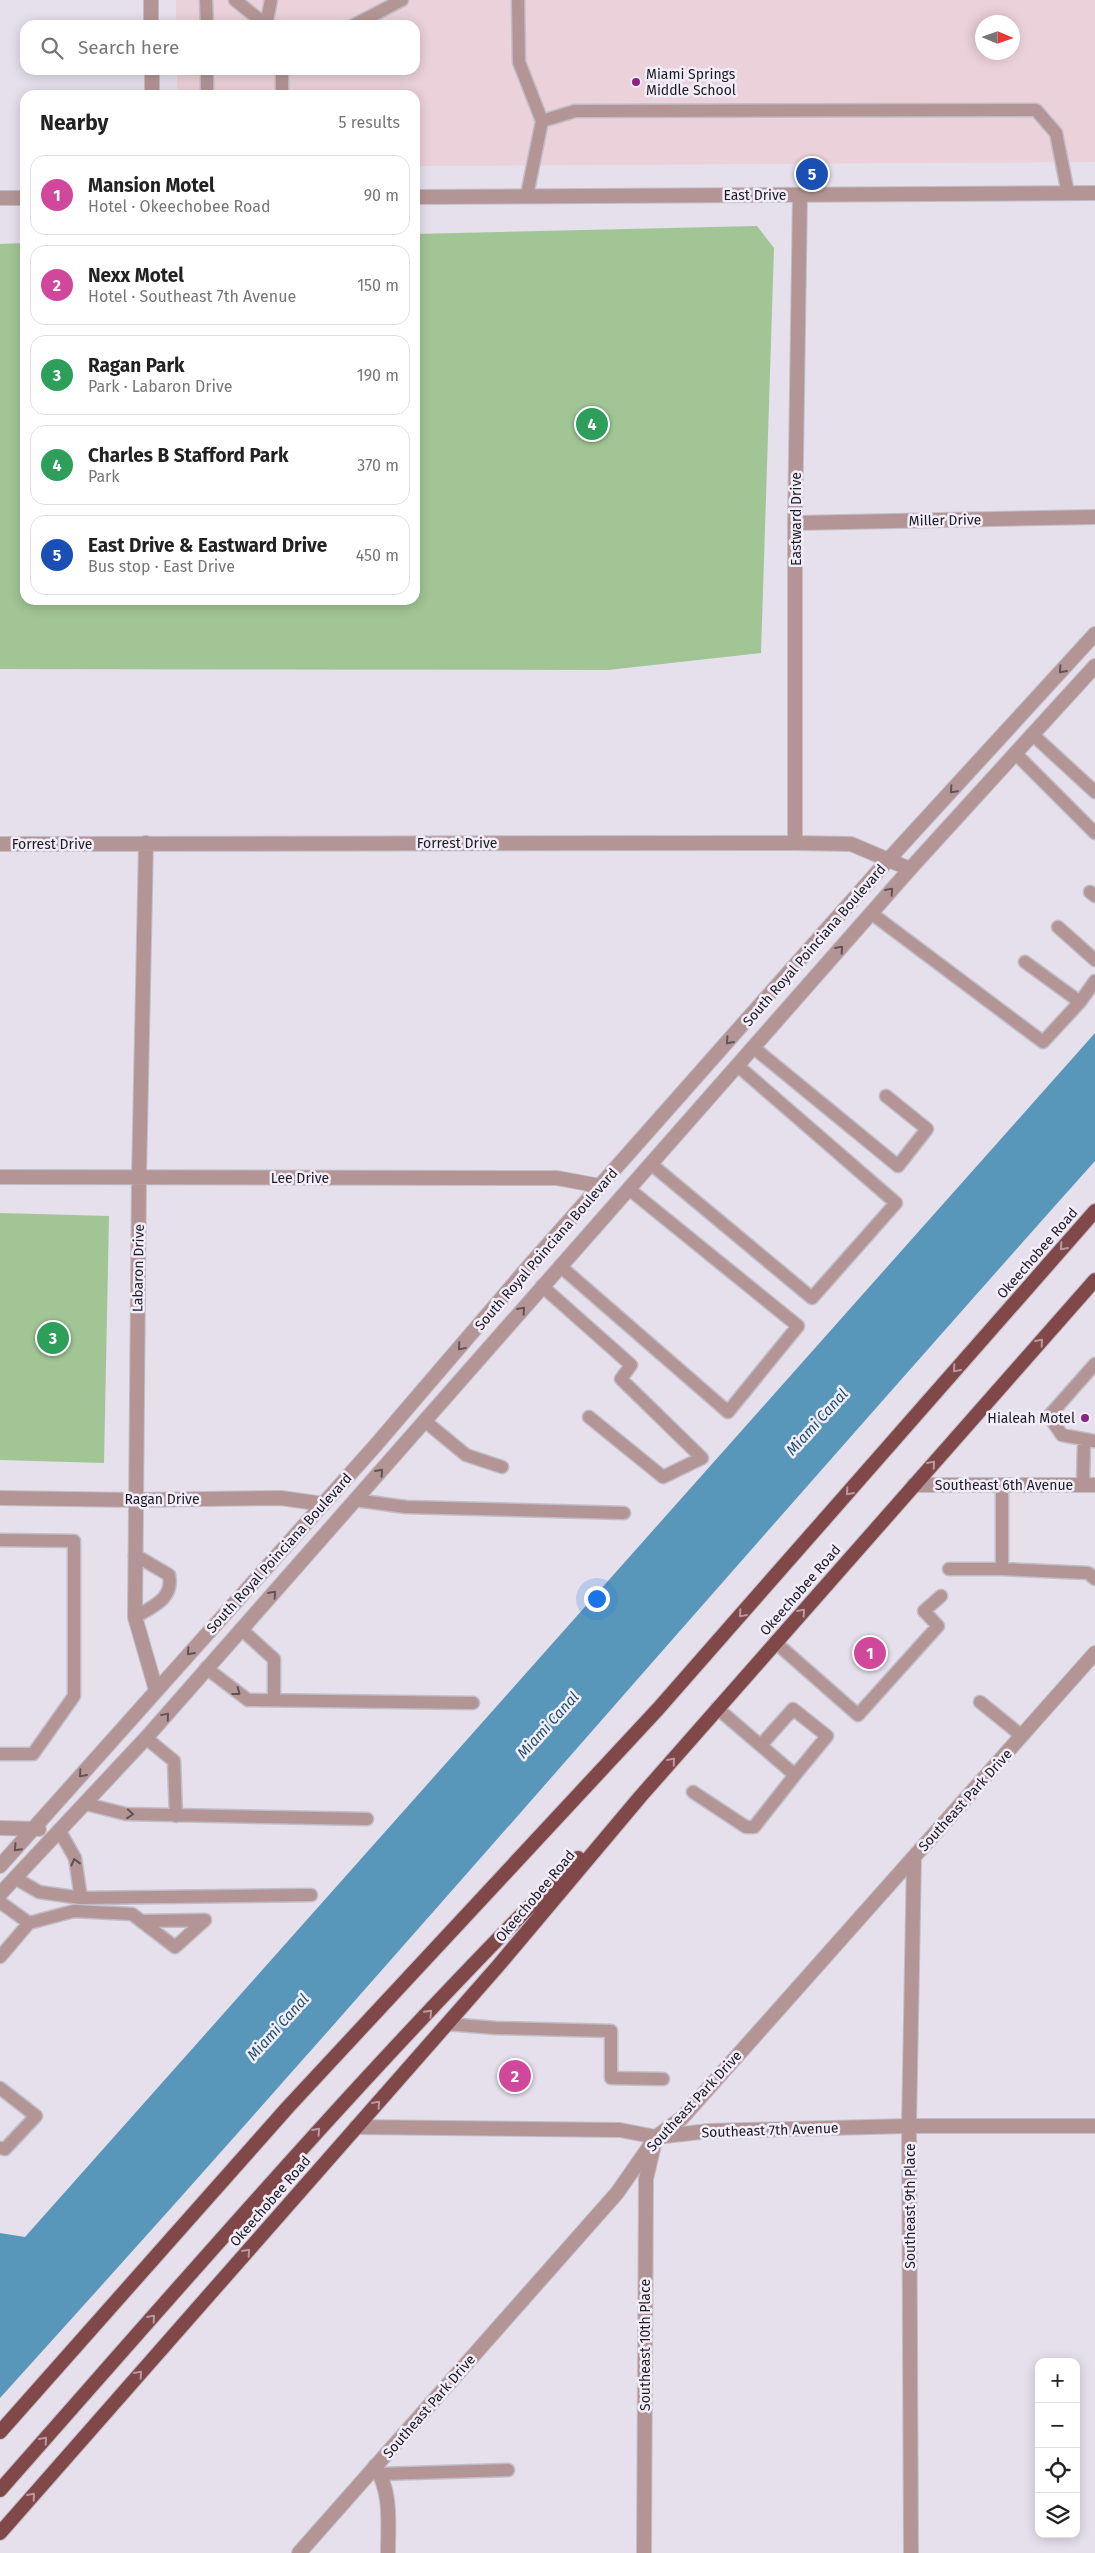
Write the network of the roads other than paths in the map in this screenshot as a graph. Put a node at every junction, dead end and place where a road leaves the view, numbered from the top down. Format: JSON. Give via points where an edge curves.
{"nodes":[{"id":1,"x":151,"y":0,"type":"edge"},
{"id":2,"x":206,"y":0,"type":"edge"},
{"id":3,"x":235,"y":0,"type":"edge"},
{"id":4,"x":271,"y":0,"type":"edge"},
{"id":5,"x":402,"y":0,"type":"edge"},
{"id":6,"x":518,"y":0,"type":"edge"},
{"id":7,"x":152,"y":20,"type":"edge"},
{"id":8,"x":207,"y":20,"type":"edge"},
{"id":9,"x":260,"y":20,"type":"edge"},
{"id":10,"x":267,"y":20,"type":"edge"},
{"id":11,"x":364,"y":20,"type":"edge"},
{"id":12,"x":152,"y":75,"type":"edge"},
{"id":13,"x":207,"y":75,"type":"edge"},
{"id":14,"x":282,"y":75,"type":"edge"},
{"id":15,"x":152,"y":90,"type":"edge"},
{"id":16,"x":207,"y":90,"type":"edge"},
{"id":17,"x":282,"y":90,"type":"edge"},
{"id":18,"x":542,"y":121,"type":"junction"},
{"id":19,"x":1068,"y":193,"type":"junction"},
{"id":20,"x":1095,"y":194,"type":"edge"},
{"id":21,"x":800,"y":195,"type":"junction"},
{"id":22,"x":420,"y":196,"type":"edge"},
{"id":23,"x":527,"y":196,"type":"junction"},
{"id":24,"x":0,"y":198,"type":"edge"},
{"id":25,"x":20,"y":198,"type":"edge"},
{"id":26,"x":1095,"y":517,"type":"edge"},
{"id":27,"x":795,"y":524,"type":"junction"},
{"id":28,"x":1095,"y":634,"type":"edge"},
{"id":29,"x":1095,"y":666,"type":"edge"},
{"id":30,"x":1032,"y":734,"type":"junction"},
{"id":31,"x":1015,"y":752,"type":"junction"},
{"id":32,"x":1095,"y":792,"type":"edge"},
{"id":33,"x":1095,"y":834,"type":"edge"},
{"id":34,"x":146,"y":843,"type":"junction"},
{"id":35,"x":795,"y":843,"type":"junction"},
{"id":36,"x":0,"y":844,"type":"edge"},
{"id":37,"x":888,"y":860,"type":"junction"},
{"id":38,"x":910,"y":869,"type":"junction"},
{"id":39,"x":871,"y":913,"type":"junction"},
{"id":40,"x":1058,"y":928,"type":"dead end"},
{"id":41,"x":1095,"y":960,"type":"edge"},
{"id":42,"x":1024,"y":962,"type":"dead end"},
{"id":43,"x":1095,"y":981,"type":"edge"},
{"id":44,"x":1080,"y":1002,"type":"junction"},
{"id":45,"x":754,"y":1048,"type":"junction"},
{"id":46,"x":738,"y":1066,"type":"junction"},
{"id":47,"x":886,"y":1096,"type":"dead end"},
{"id":48,"x":651,"y":1164,"type":"junction"},
{"id":49,"x":0,"y":1176,"type":"edge"},
{"id":50,"x":139,"y":1177,"type":"junction"},
{"id":51,"x":600,"y":1186,"type":"junction"},
{"id":52,"x":629,"y":1190,"type":"junction"},
{"id":53,"x":1095,"y":1211,"type":"edge"},
{"id":54,"x":560,"y":1266,"type":"junction"},
{"id":55,"x":1095,"y":1280,"type":"edge"},
{"id":56,"x":542,"y":1286,"type":"junction"},
{"id":57,"x":1095,"y":1364,"type":"edge"},
{"id":58,"x":589,"y":1417,"type":"dead end"},
{"id":59,"x":426,"y":1422,"type":"junction"},
{"id":60,"x":1090,"y":1441,"type":"edge"},
{"id":61,"x":502,"y":1467,"type":"dead end"},
{"id":62,"x":914,"y":1485,"type":"junction"},
{"id":63,"x":1002,"y":1485,"type":"junction"},
{"id":64,"x":1089,"y":1485,"type":"edge"},
{"id":65,"x":0,"y":1498,"type":"edge"},
{"id":66,"x":136,"y":1500,"type":"junction"},
{"id":67,"x":355,"y":1500,"type":"junction"},
{"id":68,"x":323,"y":1504,"type":"junction"},
{"id":69,"x":624,"y":1513,"type":"dead end"},
{"id":70,"x":0,"y":1540,"type":"edge"},
{"id":71,"x":135,"y":1555,"type":"junction"},
{"id":72,"x":949,"y":1569,"type":"dead end"},
{"id":73,"x":1002,"y":1569,"type":"junction"},
{"id":74,"x":1095,"y":1579,"type":"edge"},
{"id":75,"x":941,"y":1596,"type":"dead end"},
{"id":76,"x":134,"y":1617,"type":"junction"},
{"id":77,"x":241,"y":1629,"type":"junction"},
{"id":78,"x":776,"y":1642,"type":"junction"},
{"id":79,"x":1095,"y":1653,"type":"edge"},
{"id":80,"x":206,"y":1668,"type":"junction"},
{"id":81,"x":156,"y":1690,"type":"junction"},
{"id":82,"x":274,"y":1700,"type":"junction"},
{"id":83,"x":980,"y":1702,"type":"dead end"},
{"id":84,"x":473,"y":1703,"type":"dead end"},
{"id":85,"x":717,"y":1708,"type":"junction"},
{"id":86,"x":1022,"y":1736,"type":"junction"},
{"id":87,"x":146,"y":1738,"type":"junction"},
{"id":88,"x":761,"y":1746,"type":"junction"},
{"id":89,"x":0,"y":1754,"type":"edge"},
{"id":90,"x":795,"y":1775,"type":"junction"},
{"id":91,"x":693,"y":1792,"type":"dead end"},
{"id":92,"x":640,"y":1798,"type":"junction"},
{"id":93,"x":86,"y":1804,"type":"junction"},
{"id":94,"x":176,"y":1816,"type":"junction"},
{"id":95,"x":367,"y":1819,"type":"dead end"},
{"id":96,"x":0,"y":1828,"type":"edge"},
{"id":97,"x":34,"y":1829,"type":"junction"},
{"id":98,"x":59,"y":1830,"type":"junction"},
{"id":99,"x":914,"y":1858,"type":"junction"},
{"id":100,"x":0,"y":1866,"type":"edge"},
{"id":101,"x":15,"y":1878,"type":"junction"},
{"id":102,"x":0,"y":1894,"type":"edge"},
{"id":103,"x":311,"y":1895,"type":"dead end"},
{"id":104,"x":80,"y":1898,"type":"junction"},
{"id":105,"x":0,"y":1902,"type":"edge"},
{"id":106,"x":142,"y":1921,"type":"dead end"},
{"id":107,"x":30,"y":1923,"type":"junction"},
{"id":108,"x":0,"y":1957,"type":"edge"},
{"id":109,"x":447,"y":2024,"type":"junction"},
{"id":110,"x":663,"y":2079,"type":"dead end"},
{"id":111,"x":0,"y":2088,"type":"edge"},
{"id":112,"x":910,"y":2126,"type":"junction"},
{"id":113,"x":1095,"y":2126,"type":"edge"},
{"id":114,"x":356,"y":2127,"type":"junction"},
{"id":115,"x":656,"y":2137,"type":"junction"},
{"id":116,"x":0,"y":2148,"type":"edge"},
{"id":117,"x":0,"y":2432,"type":"edge"},
{"id":118,"x":378,"y":2470,"type":"junction"},
{"id":119,"x":508,"y":2470,"type":"dead end"},
{"id":120,"x":0,"y":2490,"type":"edge"},
{"id":121,"x":0,"y":2533,"type":"edge"},
{"id":122,"x":299,"y":2553,"type":"edge"},
{"id":123,"x":388,"y":2553,"type":"edge"},
{"id":124,"x":644,"y":2553,"type":"edge"},
{"id":125,"x":911,"y":2553,"type":"edge"}],
"edges":[{"from":1,"to":7,"type":"street"},
{"from":2,"to":8,"type":"lane"},
{"from":3,"to":9,"type":"lane"},
{"from":4,"to":10,"type":"lane"},
{"from":5,"to":11,"type":"lane"},
{"from":6,"to":18,"type":"lane","via":[[519,62]]},
{"from":12,"to":15,"type":"street"},
{"from":13,"to":16,"type":"lane"},
{"from":14,"to":17,"type":"lane"},
{"from":18,"to":19,"type":"lane","via":[[574,111],[1036,110],[1056,133]]},
{"from":18,"to":23,"type":"lane"},
{"from":19,"to":20,"type":"street","name":"East Drive"},
{"from":19,"to":21,"type":"street","name":"East Drive"},
{"from":21,"to":23,"type":"street","name":"East Drive"},
{"from":21,"to":27,"type":"street","name":"Eastward Drive"},
{"from":22,"to":23,"type":"street","name":"East Drive"},
{"from":24,"to":25,"type":"street"},
{"from":26,"to":27,"type":"street","name":"Miller Drive"},
{"from":27,"to":35,"type":"street","name":"Eastward Drive"},
{"from":28,"to":37,"type":"street","name":"South Royal Poinciana Boulevard","one_way":true},
{"from":29,"to":30,"type":"street","name":"South Royal Poinciana Boulevard"},
{"from":30,"to":31,"type":"street","name":"South Royal Poinciana Boulevard"},
{"from":30,"to":32,"type":"lane"},
{"from":31,"to":33,"type":"lane"},
{"from":31,"to":38,"type":"street","name":"South Royal Poinciana Boulevard"},
{"from":34,"to":35,"type":"street","name":"Forrest Drive"},
{"from":34,"to":36,"type":"street","name":"Forrest Drive"},
{"from":34,"to":50,"type":"street","name":"Labaron Drive"},
{"from":35,"to":37,"type":"street","name":"Forrest Drive","via":[[851,844]]},
{"from":37,"to":38,"type":"street","name":"Forrest Drive"},
{"from":37,"to":51,"type":"street","name":"South Royal Poinciana Boulevard","one_way":true},
{"from":39,"to":38,"type":"street","name":"South Royal Poinciana Boulevard","one_way":true},
{"from":39,"to":44,"type":"lane","via":[[1043,1042]]},
{"from":45,"to":39,"type":"street","name":"South Royal Poinciana Boulevard","one_way":true},
{"from":40,"to":41,"type":"lane"},
{"from":42,"to":44,"type":"lane"},
{"from":43,"to":44,"type":"lane"},
{"from":45,"to":46,"type":"street","name":"South Royal Poinciana Boulevard"},
{"from":45,"to":47,"type":"lane","via":[[898,1166],[928,1129]]},
{"from":46,"to":48,"type":"street","name":"South Royal Poinciana Boulevard"},
{"from":46,"to":48,"type":"lane","via":[[896,1203],[812,1298]]},
{"from":48,"to":52,"type":"street","name":"South Royal Poinciana Boulevard"},
{"from":49,"to":50,"type":"street","name":"Lee Drive"},
{"from":50,"to":51,"type":"street","name":"Lee Drive","via":[[557,1178]]},
{"from":50,"to":66,"type":"street","name":"Labaron Drive"},
{"from":51,"to":68,"type":"street","name":"South Royal Poinciana Boulevard","one_way":true},
{"from":52,"to":54,"type":"street","name":"South Royal Poinciana Boulevard"},
{"from":52,"to":54,"type":"lane","via":[[798,1326],[728,1412]]},
{"from":53,"to":117,"type":"highway","name":"Okeechobee Road","one_way":true,"via":[[658,1709],[288,2107]]},
{"from":54,"to":56,"type":"street","name":"South Royal Poinciana Boulevard"},
{"from":62,"to":55,"type":"highway","name":"Okeechobee Road","one_way":true},
{"from":56,"to":58,"type":"lane","via":[[631,1365],[621,1379],[702,1458],[663,1477]]},
{"from":59,"to":56,"type":"street","name":"South Royal Poinciana Boulevard","one_way":true},
{"from":57,"to":60,"type":"lane","via":[[1049,1416],[1062,1434]]},
{"from":59,"to":61,"type":"lane","via":[[466,1455]]},
{"from":67,"to":59,"type":"street","name":"South Royal Poinciana Boulevard","one_way":true},
{"from":60,"to":64,"type":"lane"},
{"from":62,"to":63,"type":"street","name":"Southeast 6th Avenue"},
{"from":78,"to":62,"type":"highway","name":"Okeechobee Road","one_way":true},
{"from":63,"to":64,"type":"street","name":"Southeast 6th Avenue"},
{"from":63,"to":73,"type":"lane"},
{"from":65,"to":66,"type":"street","name":"Ragan Drive"},
{"from":66,"to":68,"type":"street","name":"Ragan Drive","via":[[281,1498]]},
{"from":66,"to":71,"type":"street","name":"Labaron Drive"},
{"from":67,"to":69,"type":"lane","via":[[406,1507]]},
{"from":77,"to":67,"type":"street","name":"South Royal Poinciana Boulevard","one_way":true},
{"from":68,"to":81,"type":"street","name":"South Royal Poinciana Boulevard","one_way":true},
{"from":70,"to":89,"type":"lane","via":[[74,1541],[74,1696],[33,1754]]},
{"from":71,"to":76,"type":"street","name":"Labaron Drive"},
{"from":71,"to":76,"type":"lane","via":[[169,1575],[171,1585],[158,1604]]},
{"from":72,"to":73,"type":"lane"},
{"from":73,"to":74,"type":"lane","via":[[1088,1573]]},
{"from":75,"to":78,"type":"lane","via":[[924,1611],[938,1626],[858,1714]]},
{"from":76,"to":81,"type":"street","name":"Labaron Drive"},
{"from":77,"to":80,"type":"street","name":"South Royal Poinciana Boulevard"},
{"from":77,"to":82,"type":"lane","via":[[274,1659]]},
{"from":78,"to":85,"type":"highway","name":"Okeechobee Road"},
{"from":79,"to":86,"type":"street","name":"Southeast Park Drive"},
{"from":80,"to":82,"type":"lane","one_way":true,"via":[[248,1700]]},
{"from":87,"to":80,"type":"street","name":"South Royal Poinciana Boulevard","one_way":true},
{"from":81,"to":97,"type":"street","name":"South Royal Poinciana Boulevard","one_way":true},
{"from":82,"to":84,"type":"lane"},
{"from":83,"to":86,"type":"lane"},
{"from":85,"to":88,"type":"lane"},
{"from":92,"to":85,"type":"highway","name":"Okeechobee Road","one_way":true},
{"from":86,"to":99,"type":"street","name":"Southeast Park Drive"},
{"from":87,"to":93,"type":"street","name":"South Royal Poinciana Boulevard"},
{"from":87,"to":94,"type":"lane","via":[[174,1761]]},
{"from":88,"to":90,"type":"lane"},
{"from":88,"to":90,"type":"lane","via":[[793,1709],[827,1736]]},
{"from":90,"to":91,"type":"lane","via":[[754,1826],[746,1827]]},
{"from":92,"to":109,"type":"highway","name":"Okeechobee Road"},
{"from":120,"to":92,"type":"highway","one_way":true,"via":[[322,2125],[523,1912]]},
{"from":93,"to":94,"type":"lane","one_way":true,"via":[[126,1814]]},
{"from":93,"to":98,"type":"street","name":"South Royal Poinciana Boulevard"},
{"from":94,"to":95,"type":"lane"},
{"from":96,"to":97,"type":"street"},
{"from":97,"to":98,"type":"street"},
{"from":97,"to":100,"type":"street","name":"South Royal Poinciana Boulevard","one_way":true},
{"from":98,"to":101,"type":"street","name":"South Royal Poinciana Boulevard"},
{"from":104,"to":98,"type":"lane","one_way":true,"via":[[75,1858]]},
{"from":99,"to":112,"type":"street","name":"Southeast 9th Place"},
{"from":99,"to":115,"type":"street","name":"Southeast Park Drive","via":[[682,2118]]},
{"from":101,"to":102,"type":"street","name":"South Royal Poinciana Boulevard"},
{"from":101,"to":104,"type":"lane","via":[[39,1892]]},
{"from":103,"to":104,"type":"lane"},
{"from":105,"to":107,"type":"lane"},
{"from":106,"to":107,"type":"lane","via":[[132,1914],[74,1911]]},
{"from":107,"to":108,"type":"lane"},
{"from":109,"to":110,"type":"lane","via":[[611,2031],[611,2078]]},
{"from":114,"to":109,"type":"highway","name":"Okeechobee Road","one_way":true},
{"from":111,"to":116,"type":"lane","via":[[36,2116],[5,2148]]},
{"from":112,"to":113,"type":"street","name":"Southeast 7th Avenue"},
{"from":112,"to":115,"type":"street","name":"Southeast 7th Avenue","via":[[709,2131]]},
{"from":112,"to":125,"type":"street","name":"Southeast 9th Place"},
{"from":114,"to":115,"type":"street","name":"Southeast 7th Avenue","via":[[620,2130]]},
{"from":121,"to":114,"type":"highway","name":"Okeechobee Road","one_way":true},
{"from":115,"to":118,"type":"street","name":"Southeast Park Drive","via":[[617,2193]]},
{"from":115,"to":124,"type":"street","name":"Southeast 10th Place","via":[[646,2178]]},
{"from":118,"to":119,"type":"lane"},
{"from":118,"to":122,"type":"street","name":"Southeast Park Drive"},
{"from":118,"to":123,"type":"street","via":[[388,2496]]}]}
